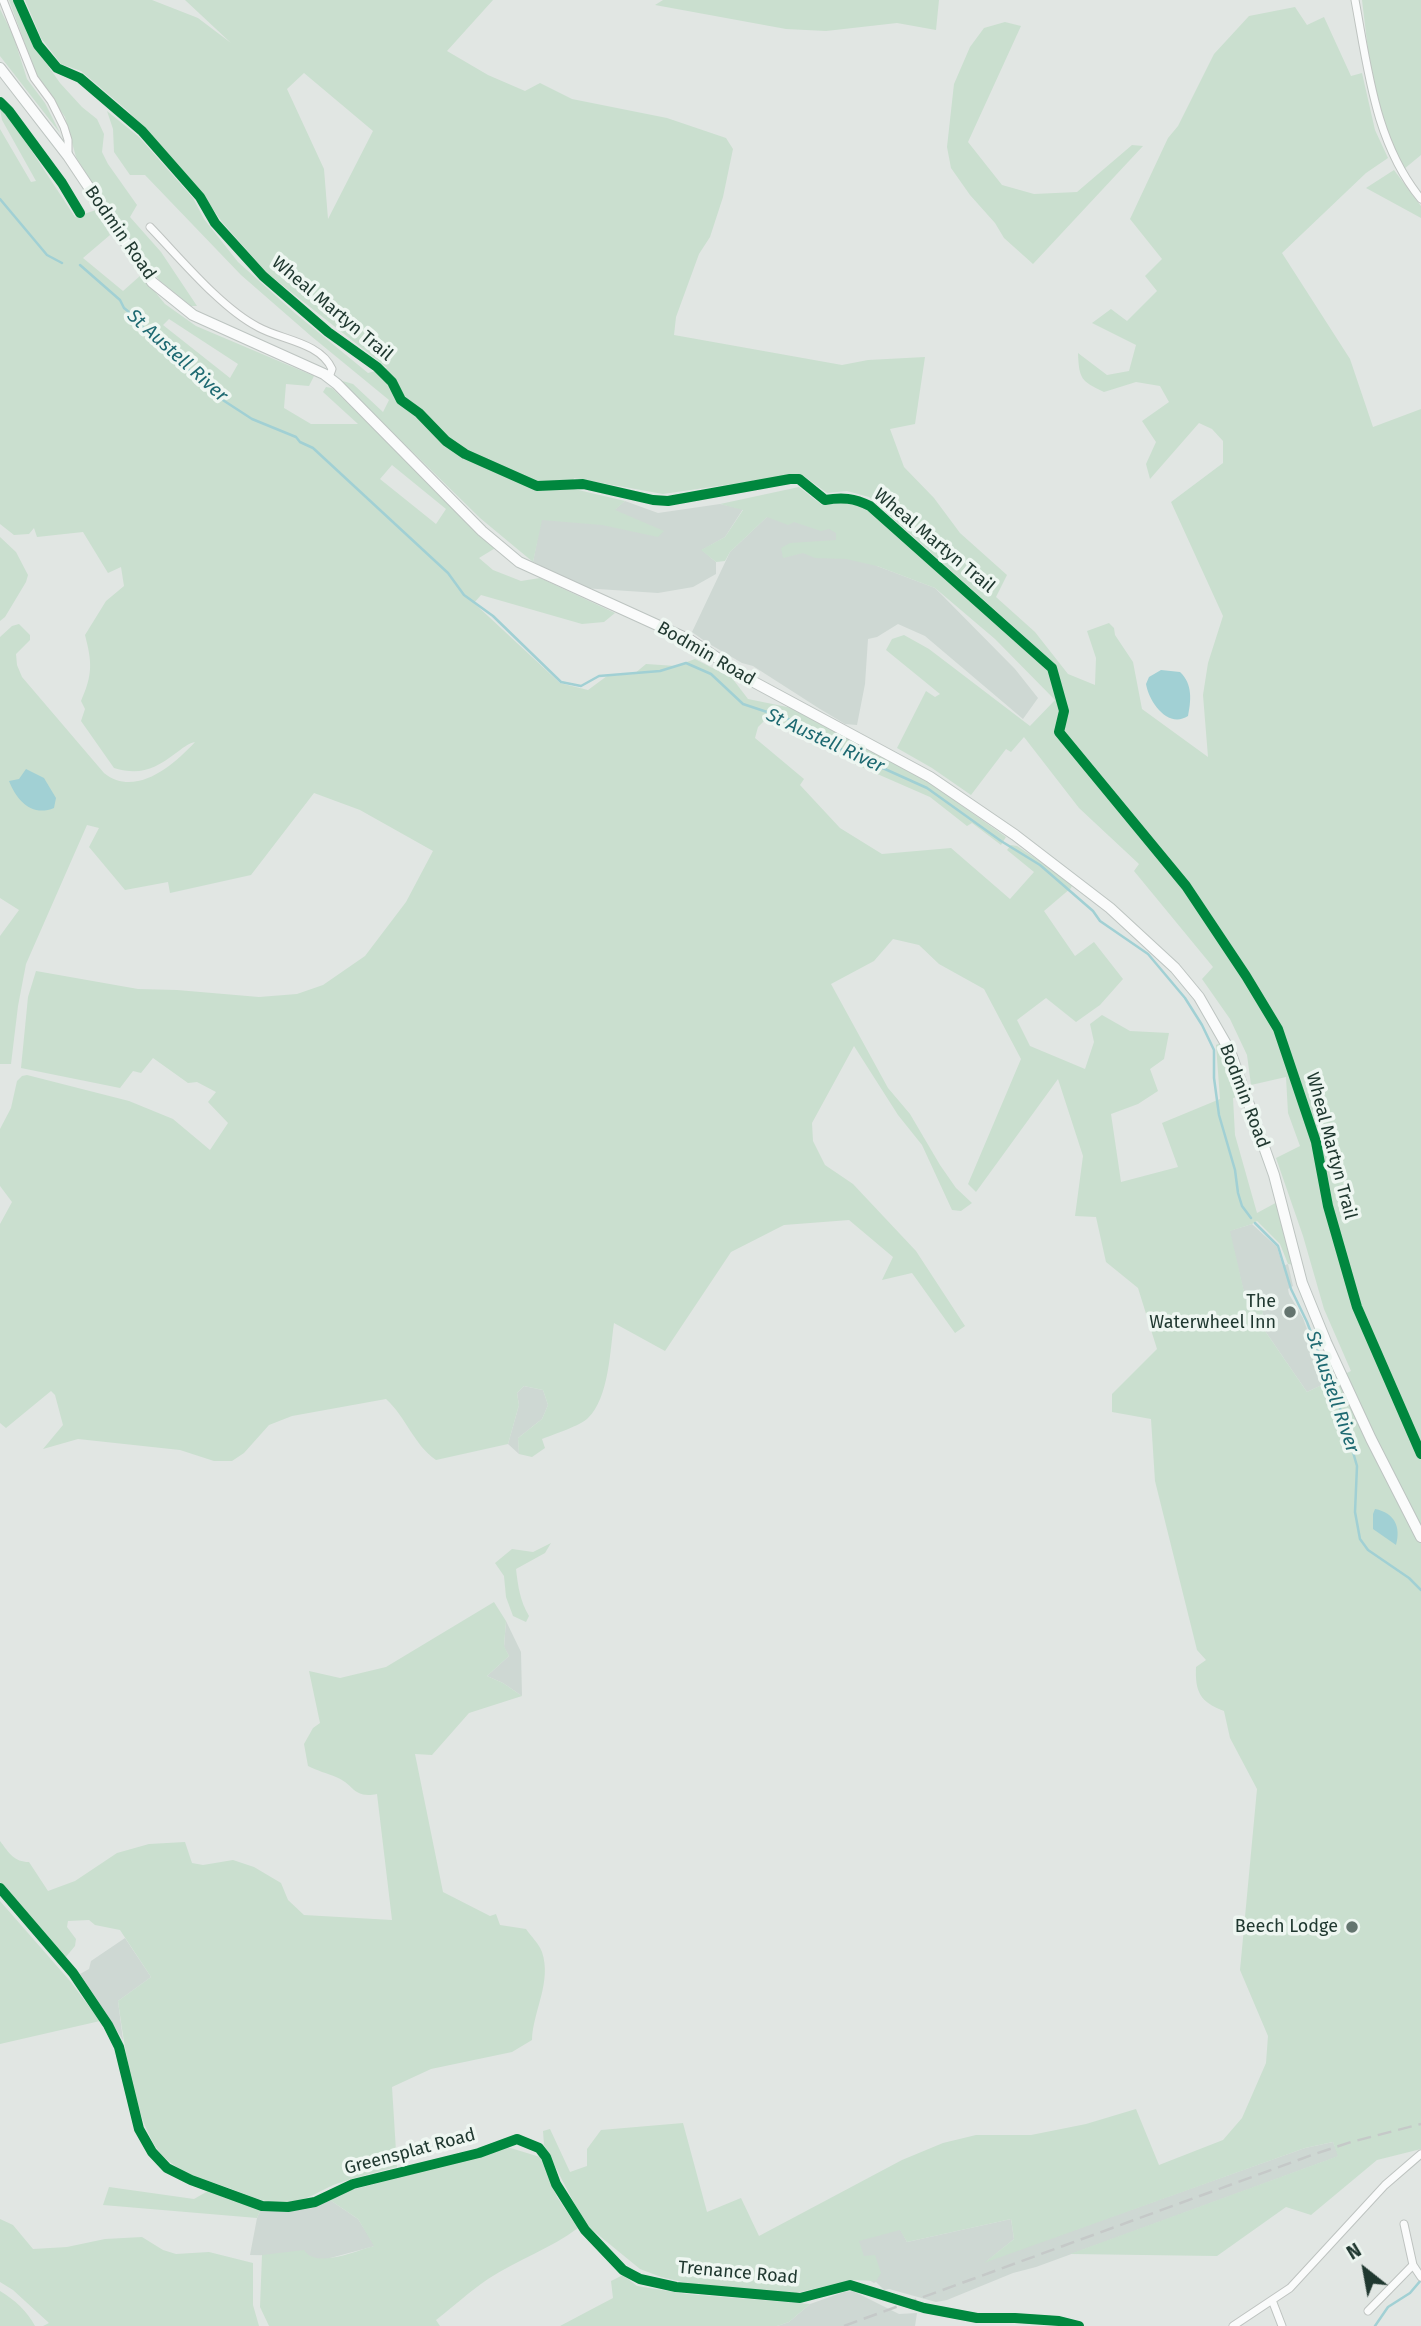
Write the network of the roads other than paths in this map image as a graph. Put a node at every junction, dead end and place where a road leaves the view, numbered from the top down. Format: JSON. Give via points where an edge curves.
{"nodes":[{"id":1,"x":3,"y":0,"type":"edge"},
{"id":2,"x":1355,"y":0,"type":"edge"},
{"id":3,"x":0,"y":68,"type":"edge"},
{"id":4,"x":68,"y":156,"type":"junction"},
{"id":5,"x":1421,"y":199,"type":"edge"},
{"id":6,"x":150,"y":228,"type":"dead end"},
{"id":7,"x":328,"y":377,"type":"junction"},
{"id":8,"x":1421,"y":1537,"type":"edge"},
{"id":9,"x":0,"y":1888,"type":"edge"},
{"id":10,"x":1421,"y":2154,"type":"edge"},
{"id":11,"x":1404,"y":2224,"type":"dead end"},
{"id":12,"x":1417,"y":2271,"type":"edge"},
{"id":13,"x":640,"y":2279,"type":"joint"},
{"id":14,"x":1272,"y":2300,"type":"junction"},
{"id":15,"x":1368,"y":2311,"type":"dead end"},
{"id":16,"x":1079,"y":2326,"type":"edge"},
{"id":17,"x":1233,"y":2326,"type":"edge"},
{"id":18,"x":1282,"y":2326,"type":"edge"}],
"edges":[{"from":1,"to":4,"type":"street","via":[[34,78],[64,127]]},
{"from":2,"to":5,"type":"street","via":[[1379,118],[1400,169]]},
{"from":3,"to":4,"type":"main road","name":"Bodmin Road"},
{"from":4,"to":7,"type":"main road","name":"Bodmin Road","via":[[152,282],[192,315]]},
{"from":6,"to":7,"type":"street","via":[[256,327],[320,354],[332,369]]},
{"from":7,"to":8,"type":"main road","name":"Bodmin Road","via":[[519,562],[690,640],[752,681],[930,777],[1110,908],[1180,974],[1230,1051],[1274,1175],[1302,1283],[1371,1439]]},
{"from":9,"to":13,"type":"street","name":"Greensplat Road","via":[[73,1973],[108,2025],[139,2129],[167,2168],[262,2206],[288,2207],[315,2202],[353,2184],[517,2139],[539,2148],[585,2230],[623,2270]]},
{"from":10,"to":14,"type":"street","via":[[1385,2185],[1290,2288]]},
{"from":11,"to":12,"type":"street"},
{"from":12,"to":15,"type":"street"},
{"from":13,"to":16,"type":"street","name":"Trenance Road","via":[[676,2287],[800,2298],[849,2286],[977,2318]]},
{"from":14,"to":17,"type":"street"},
{"from":14,"to":18,"type":"street"}]}
